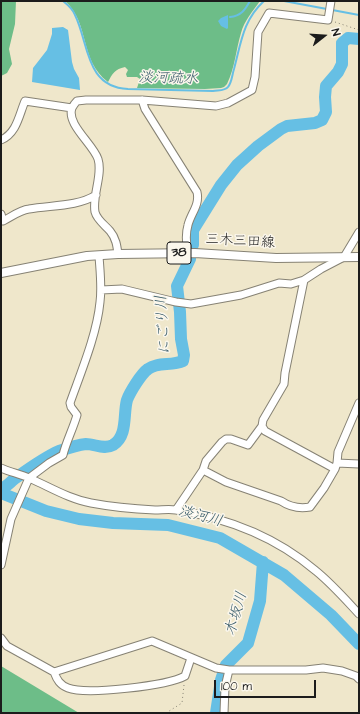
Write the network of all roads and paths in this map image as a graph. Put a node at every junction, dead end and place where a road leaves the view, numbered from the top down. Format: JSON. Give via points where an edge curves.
{"nodes":[{"id":1,"x":331,"y":1,"type":"edge"},
{"id":2,"x":328,"y":20,"type":"junction"},
{"id":3,"x":359,"y":30,"type":"edge"},
{"id":4,"x":142,"y":100,"type":"junction"},
{"id":5,"x":72,"y":108,"type":"junction"},
{"id":6,"x":1,"y":140,"type":"edge"},
{"id":7,"x":96,"y":195,"type":"junction"},
{"id":8,"x":1,"y":214,"type":"edge"},
{"id":9,"x":359,"y":232,"type":"edge"},
{"id":10,"x":188,"y":253,"type":"junction"},
{"id":11,"x":118,"y":254,"type":"junction"},
{"id":12,"x":99,"y":256,"type":"junction"},
{"id":13,"x":344,"y":257,"type":"junction"},
{"id":14,"x":359,"y":258,"type":"edge"},
{"id":15,"x":1,"y":273,"type":"edge"},
{"id":16,"x":304,"y":280,"type":"junction"},
{"id":17,"x":101,"y":290,"type":"junction"},
{"id":18,"x":359,"y":403,"type":"edge"},
{"id":19,"x":262,"y":426,"type":"junction"},
{"id":20,"x":359,"y":464,"type":"edge"},
{"id":21,"x":336,"y":466,"type":"junction"},
{"id":22,"x":1,"y":468,"type":"edge"},
{"id":23,"x":203,"y":470,"type":"junction"},
{"id":24,"x":29,"y":478,"type":"junction"},
{"id":25,"x":176,"y":510,"type":"junction"},
{"id":26,"x":1,"y":565,"type":"edge"},
{"id":27,"x":359,"y":614,"type":"edge"},
{"id":28,"x":1,"y":638,"type":"edge"},
{"id":29,"x":192,"y":658,"type":"junction"},
{"id":30,"x":229,"y":670,"type":"junction"},
{"id":31,"x":54,"y":672,"type":"junction"},
{"id":32,"x":185,"y":676,"type":"junction"},
{"id":33,"x":359,"y":679,"type":"edge"},
{"id":34,"x":166,"y":713,"type":"edge"},
{"id":35,"x":224,"y":713,"type":"edge"}],
"edges":[{"from":1,"to":2,"type":"street"},
{"from":2,"to":3,"type":"path"},
{"from":2,"to":4,"type":"street","via":[[269,13],[258,32],[252,90],[228,103],[216,106]]},
{"from":4,"to":5,"type":"street","via":[[77,101]]},
{"from":4,"to":10,"type":"street","via":[[145,109],[197,192],[199,199],[188,225]]},
{"from":5,"to":6,"type":"street","via":[[25,101],[15,128]]},
{"from":5,"to":7,"type":"street","via":[[74,126],[98,159]]},
{"from":7,"to":8,"type":"street","via":[[90,199],[58,206],[27,209],[4,221]]},
{"from":7,"to":11,"type":"street","via":[[95,212],[116,241]]},
{"from":9,"to":13,"type":"street"},
{"from":10,"to":11,"type":"main road","name":"三木三田線","number":"38"},
{"from":10,"to":13,"type":"main road","name":"三木三田線","number":"38","via":[[276,258]]},
{"from":11,"to":12,"type":"main road","name":"三木三田線","number":"38"},
{"from":12,"to":15,"type":"main road","name":"三木三田線","number":"38","via":[[87,256]]},
{"from":12,"to":17,"type":"street"},
{"from":13,"to":14,"type":"main road","name":"三木三田線","number":"38"},
{"from":13,"to":16,"type":"street"},
{"from":16,"to":17,"type":"street","via":[[291,284],[279,283],[191,304],[122,289]]},
{"from":16,"to":19,"type":"street","via":[[284,384]]},
{"from":17,"to":24,"type":"street","via":[[91,344],[70,402],[77,415],[63,455]]},
{"from":18,"to":21,"type":"street","via":[[338,452]]},
{"from":19,"to":21,"type":"street","via":[[264,430]]},
{"from":19,"to":23,"type":"street","via":[[248,445],[226,439],[206,461]]},
{"from":20,"to":21,"type":"street"},
{"from":21,"to":23,"type":"street","via":[[310,507],[302,508],[288,506],[226,482]]},
{"from":22,"to":24,"type":"street"},
{"from":23,"to":25,"type":"street"},
{"from":24,"to":25,"type":"street","via":[[71,498],[91,503]]},
{"from":24,"to":26,"type":"street","via":[[11,520]]},
{"from":25,"to":27,"type":"street","via":[[232,523],[277,544],[316,571]]},
{"from":28,"to":31,"type":"street","via":[[7,646]]},
{"from":29,"to":30,"type":"street","via":[[216,668]]},
{"from":29,"to":31,"type":"street","via":[[152,641]]},
{"from":29,"to":32,"type":"street"},
{"from":30,"to":33,"type":"street","via":[[323,668],[342,671]]},
{"from":30,"to":35,"type":"street","via":[[225,687]]},
{"from":31,"to":32,"type":"street","via":[[60,684],[72,689],[86,690],[151,686],[179,680]]},
{"from":32,"to":34,"type":"path","via":[[182,703]]}]}
